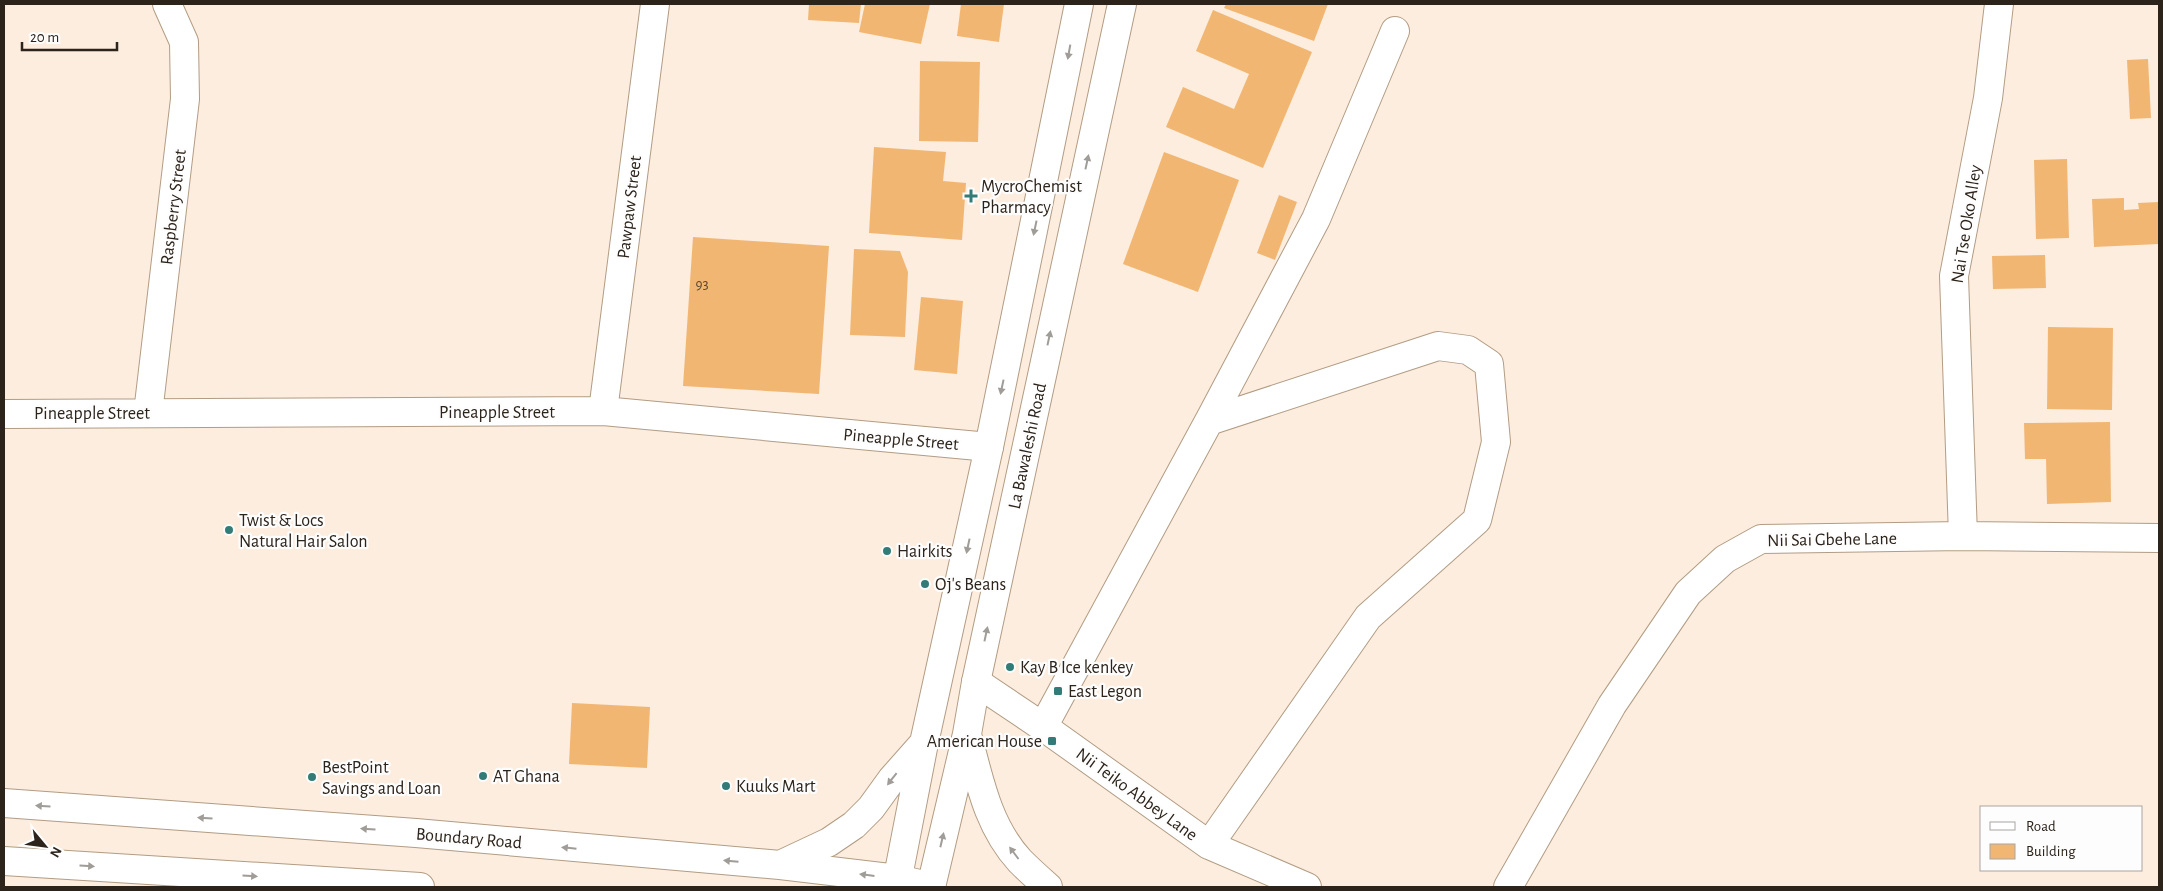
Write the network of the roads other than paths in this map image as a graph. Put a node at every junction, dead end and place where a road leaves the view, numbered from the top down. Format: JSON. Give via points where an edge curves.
{"nodes":[{"id":1,"x":167,"y":4,"type":"edge"},
{"id":2,"x":654,"y":4,"type":"edge"},
{"id":3,"x":1079,"y":4,"type":"edge"},
{"id":4,"x":1122,"y":4,"type":"edge"},
{"id":5,"x":1998,"y":4,"type":"edge"},
{"id":6,"x":1395,"y":31,"type":"dead end"},
{"id":7,"x":603,"y":411,"type":"junction"},
{"id":8,"x":148,"y":413,"type":"junction"},
{"id":9,"x":4,"y":414,"type":"edge"},
{"id":10,"x":1209,"y":421,"type":"junction"},
{"id":11,"x":989,"y":447,"type":"junction"},
{"id":12,"x":1963,"y":536,"type":"junction"},
{"id":13,"x":2159,"y":538,"type":"edge"},
{"id":14,"x":976,"y":682,"type":"junction"},
{"id":15,"x":1044,"y":727,"type":"junction"},
{"id":16,"x":967,"y":734,"type":"junction"},
{"id":17,"x":924,"y":743,"type":"junction"},
{"id":18,"x":4,"y":803,"type":"edge"},
{"id":19,"x":1208,"y":845,"type":"junction"},
{"id":20,"x":4,"y":861,"type":"edge"},
{"id":21,"x":780,"y":865,"type":"junction"},
{"id":22,"x":897,"y":883,"type":"edge"},
{"id":23,"x":377,"y":886,"type":"edge"},
{"id":24,"x":420,"y":887,"type":"edge"},
{"id":25,"x":932,"y":887,"type":"edge"},
{"id":26,"x":1048,"y":887,"type":"edge"},
{"id":27,"x":1307,"y":887,"type":"edge"},
{"id":28,"x":1508,"y":887,"type":"edge"}],
"edges":[{"from":1,"to":8,"type":"street","name":"Raspberry Street","via":[[184,42],[186,99]]},
{"from":2,"to":7,"type":"street","name":"Pawpaw Street"},
{"from":3,"to":11,"type":"street","name":"La Bawaleshi Road","one_way":true},
{"from":14,"to":4,"type":"street","name":"La Bawaleshi Road","one_way":true},
{"from":5,"to":12,"type":"street","name":"Nai Tse Oko Alley","via":[[1988,98],[1954,276]]},
{"from":6,"to":10,"type":"street","via":[[1316,219]]},
{"from":7,"to":8,"type":"street","name":"Pineapple Street"},
{"from":7,"to":11,"type":"street","name":"Pineapple Street"},
{"from":8,"to":9,"type":"street","name":"Pineapple Street"},
{"from":10,"to":15,"type":"street"},
{"from":10,"to":19,"type":"street","via":[[1438,346],[1468,350],[1489,364],[1496,442],[1478,520],[1368,617]]},
{"from":11,"to":17,"type":"street","name":"La Bawaleshi Road","one_way":true},
{"from":12,"to":13,"type":"street","name":"Nii Sai Gbehe Lane"},
{"from":12,"to":28,"type":"street","name":"Nii Sai Gbehe Lane","via":[[1761,539],[1725,559],[1688,593],[1612,705]]},
{"from":14,"to":15,"type":"street","name":"Nii Teiko Abbey Lane"},
{"from":14,"to":16,"type":"street","name":"La Bawaleshi Road"},
{"from":15,"to":19,"type":"street","name":"Nii Teiko Abbey Lane"},
{"from":25,"to":16,"type":"street","name":"La Bawaleshi Road","one_way":true},
{"from":26,"to":16,"type":"street","one_way":true,"via":[[1020,861],[999,833],[985,804]]},
{"from":17,"to":21,"type":"street","one_way":true,"via":[[854,825],[829,842]]},
{"from":17,"to":22,"type":"street","name":"La Bawaleshi Road"},
{"from":21,"to":18,"type":"street","name":"Boundary Road","one_way":true,"via":[[416,833]]},
{"from":19,"to":27,"type":"street","name":"Nii Teiko Abbey Lane"},
{"from":20,"to":23,"type":"street","one_way":true},
{"from":22,"to":21,"type":"street","name":"Boundary Road","one_way":true},
{"from":22,"to":25,"type":"street","name":"Boundary Road"},
{"from":23,"to":24,"type":"street"}]}
